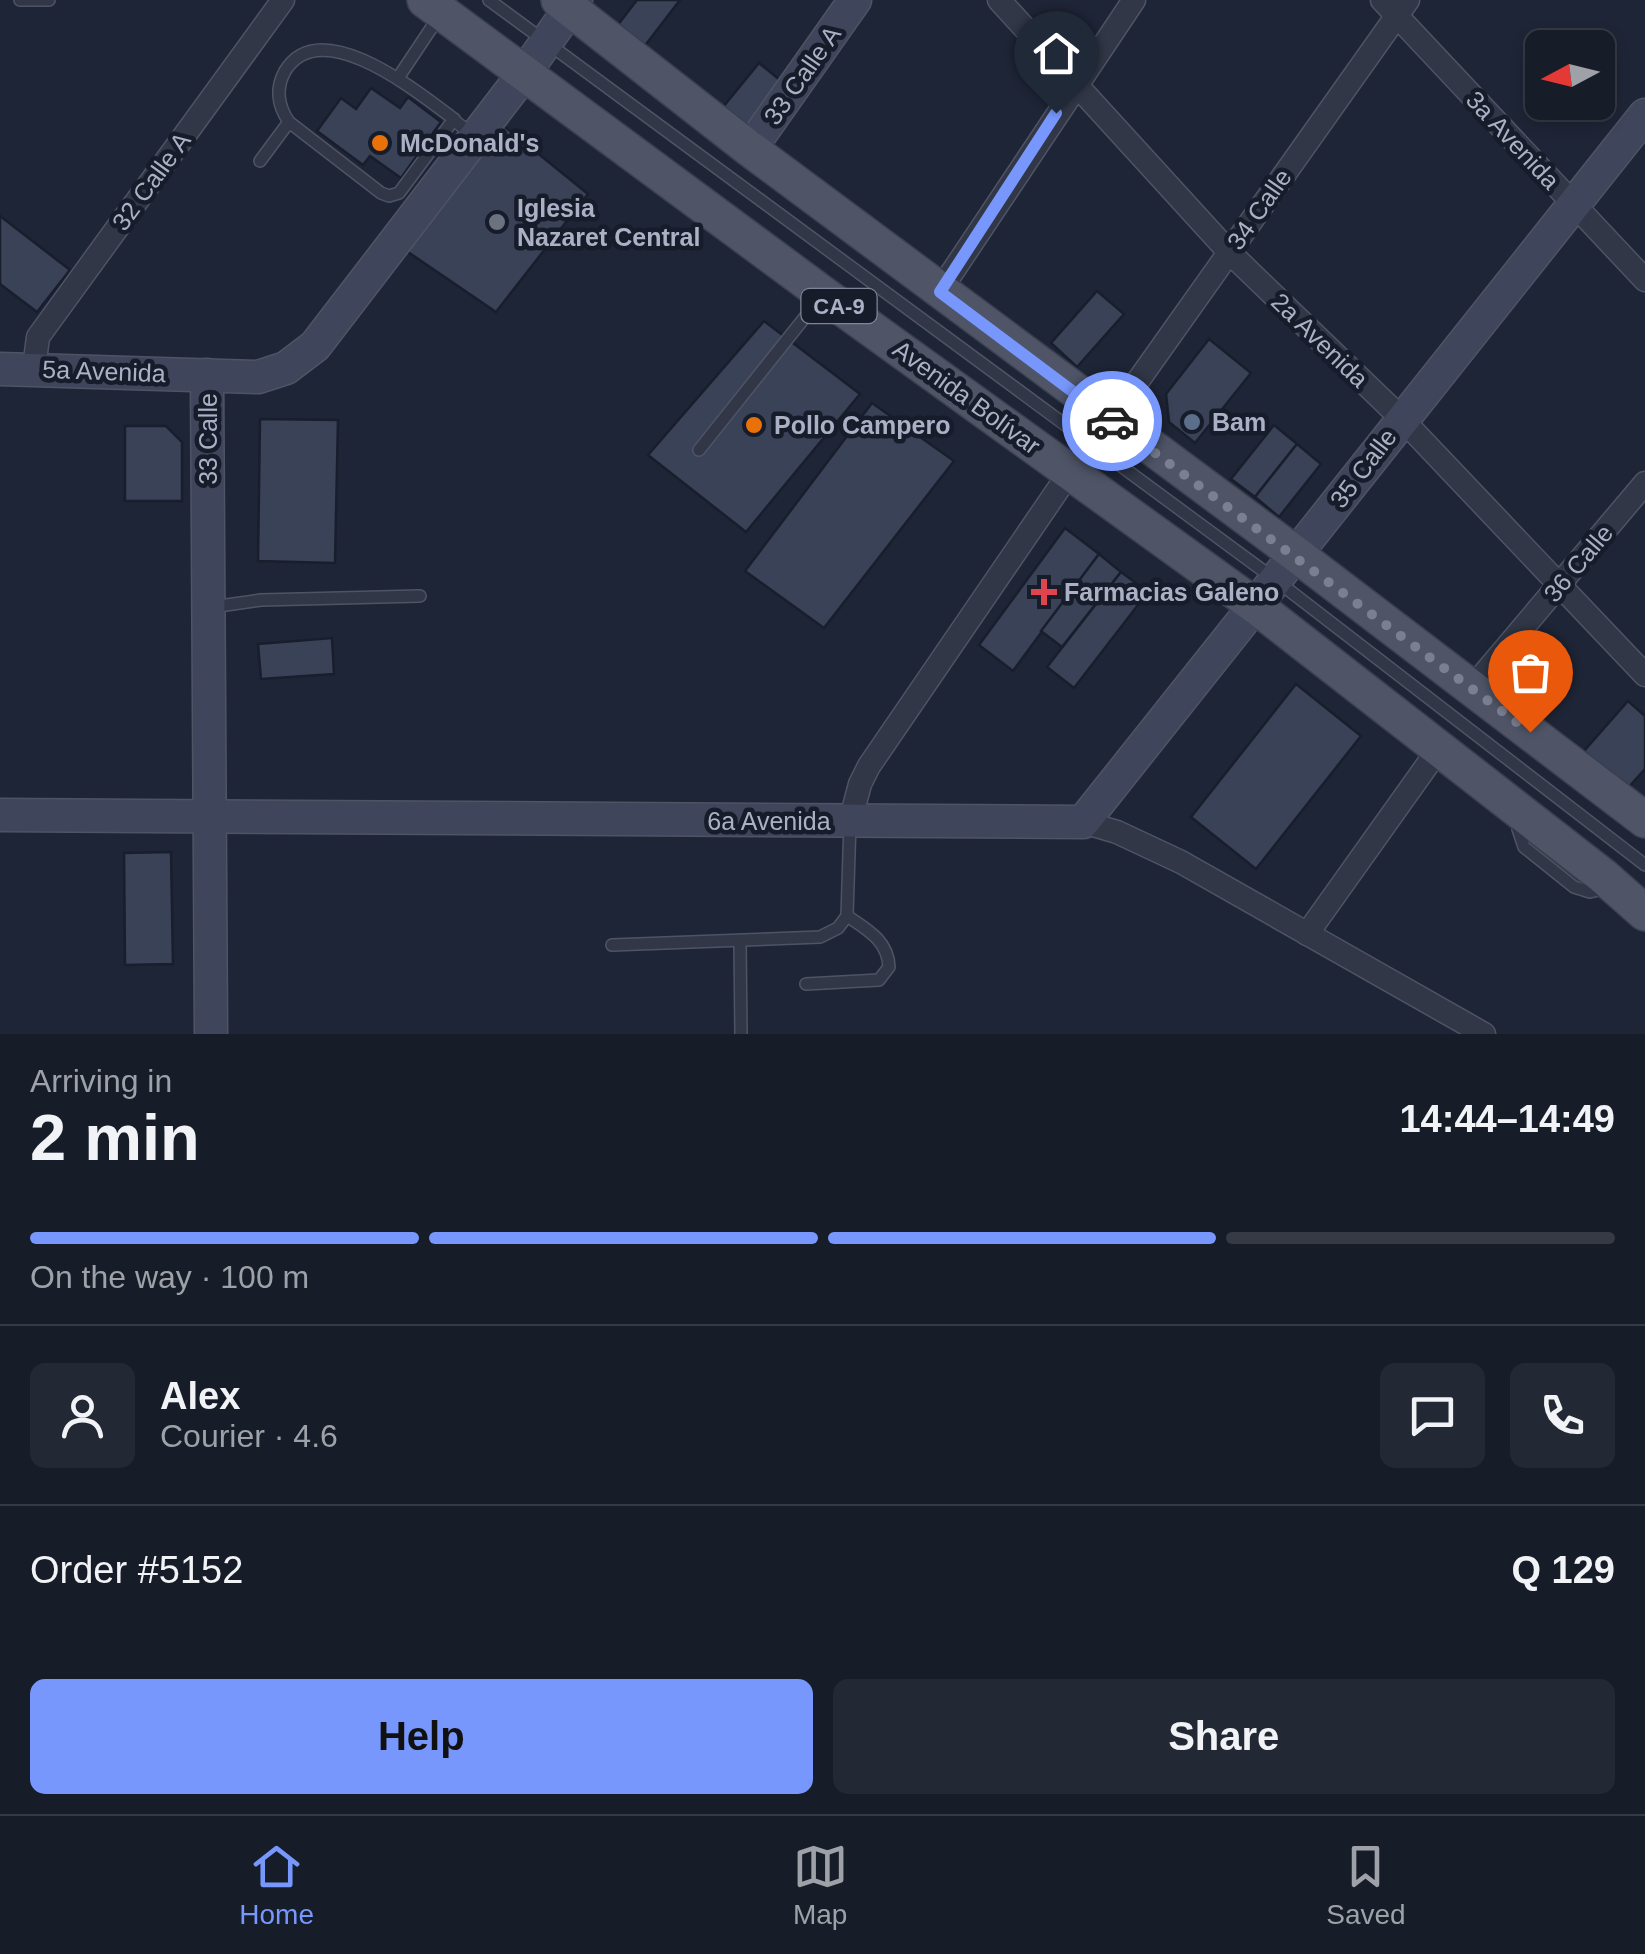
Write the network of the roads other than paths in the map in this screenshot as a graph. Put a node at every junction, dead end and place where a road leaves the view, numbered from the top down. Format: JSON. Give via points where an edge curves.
{"nodes":[{"id":1,"x":20,"y":0,"type":"edge"},
{"id":2,"x":49,"y":0,"type":"edge"},
{"id":3,"x":283,"y":0,"type":"edge"},
{"id":4,"x":489,"y":0,"type":"edge"},
{"id":5,"x":855,"y":0,"type":"edge"},
{"id":6,"x":999,"y":0,"type":"edge"},
{"id":7,"x":1134,"y":0,"type":"edge"},
{"id":8,"x":568,"y":3,"type":"edge"},
{"id":9,"x":1395,"y":5,"type":"edge"},
{"id":10,"x":433,"y":7,"type":"edge"},
{"id":11,"x":547,"y":42,"type":"junction"},
{"id":12,"x":523,"y":75,"type":"junction"},
{"id":13,"x":398,"y":78,"type":"junction"},
{"id":14,"x":1076,"y":84,"type":"junction"},
{"id":15,"x":1645,"y":115,"type":"edge"},
{"id":16,"x":288,"y":122,"type":"junction"},
{"id":17,"x":465,"y":128,"type":"junction"},
{"id":18,"x":750,"y":149,"type":"junction"},
{"id":19,"x":260,"y":161,"type":"dead end"},
{"id":20,"x":1574,"y":205,"type":"junction"},
{"id":21,"x":1229,"y":252,"type":"junction"},
{"id":22,"x":1645,"y":280,"type":"edge"},
{"id":23,"x":940,"y":292,"type":"junction"},
{"id":24,"x":823,"y":294,"type":"junction"},
{"id":25,"x":34,"y":368,"type":"junction"},
{"id":26,"x":0,"y":369,"type":"edge"},
{"id":27,"x":208,"y":375,"type":"junction"},
{"id":28,"x":1401,"y":418,"type":"junction"},
{"id":29,"x":1111,"y":419,"type":"junction"},
{"id":30,"x":699,"y":450,"type":"dead end"},
{"id":31,"x":1070,"y":472,"type":"junction"},
{"id":32,"x":1645,"y":484,"type":"edge"},
{"id":33,"x":1277,"y":581,"type":"junction"},
{"id":34,"x":1558,"y":585,"type":"junction"},
{"id":35,"x":420,"y":596,"type":"dead end"},
{"id":36,"x":208,"y":608,"type":"junction"},
{"id":37,"x":1645,"y":675,"type":"edge"},
{"id":38,"x":1472,"y":688,"type":"junction"},
{"id":39,"x":1438,"y":750,"type":"junction"},
{"id":40,"x":0,"y":815,"type":"edge"},
{"id":41,"x":207,"y":818,"type":"junction"},
{"id":42,"x":1645,"y":820,"type":"edge"},
{"id":43,"x":850,"y":822,"type":"junction"},
{"id":44,"x":1084,"y":822,"type":"junction"},
{"id":45,"x":1645,"y":865,"type":"edge"},
{"id":46,"x":1645,"y":913,"type":"edge"},
{"id":47,"x":848,"y":916,"type":"junction"},
{"id":48,"x":1307,"y":934,"type":"junction"},
{"id":49,"x":740,"y":942,"type":"junction"},
{"id":50,"x":612,"y":945,"type":"dead end"},
{"id":51,"x":806,"y":984,"type":"dead end"},
{"id":52,"x":211,"y":992,"type":"junction"},
{"id":53,"x":211,"y":1034,"type":"edge"},
{"id":54,"x":225,"y":1034,"type":"edge"},
{"id":55,"x":741,"y":1034,"type":"edge"},
{"id":56,"x":1484,"y":1034,"type":"edge"}],
"edges":[{"from":1,"to":2,"type":"lane"},
{"from":3,"to":25,"type":"street","name":"32 Calle A","via":[[38,337]]},
{"from":4,"to":11,"type":"lane"},
{"from":5,"to":18,"type":"street","name":"33 Calle A"},
{"from":6,"to":14,"type":"street","name":"2a Avenida"},
{"from":7,"to":14,"type":"street"},
{"from":8,"to":11,"type":"street","name":"33 Calle"},
{"from":8,"to":18,"type":"main road","name":"Avenida Bolívar","number":"CA-9"},
{"from":9,"to":20,"type":"street","name":"3a Avenida"},
{"from":9,"to":21,"type":"street","name":"34 Calle"},
{"from":10,"to":12,"type":"main road","name":"Avenida Bolívar","number":"CA-9"},
{"from":10,"to":13,"type":"lane"},
{"from":11,"to":12,"type":"street","name":"33 Calle"},
{"from":11,"to":33,"type":"lane"},
{"from":12,"to":17,"type":"street","name":"33 Calle"},
{"from":12,"to":24,"type":"main road","name":"Avenida Bolívar","number":"CA-9"},
{"from":13,"to":16,"type":"lane","via":[[337,53],[296,58],[279,92]]},
{"from":13,"to":17,"type":"lane"},
{"from":14,"to":21,"type":"street","name":"2a Avenida"},
{"from":14,"to":23,"type":"street"},
{"from":15,"to":20,"type":"street","name":"35 Calle"},
{"from":16,"to":17,"type":"lane","via":[[388,196],[399,193]]},
{"from":16,"to":19,"type":"lane"},
{"from":17,"to":27,"type":"street","name":"33 Calle","via":[[315,346],[286,368],[258,377]]},
{"from":18,"to":23,"type":"main road","name":"Avenida Bolívar","number":"CA-9"},
{"from":20,"to":22,"type":"street","name":"3a Avenida"},
{"from":20,"to":28,"type":"street","name":"35 Calle"},
{"from":21,"to":28,"type":"street","name":"2a Avenida"},
{"from":21,"to":29,"type":"street","name":"34 Calle"},
{"from":23,"to":29,"type":"main road","name":"Avenida Bolívar","number":"CA-9"},
{"from":24,"to":30,"type":"lane"},
{"from":24,"to":31,"type":"main road","name":"Avenida Bolívar","number":"CA-9"},
{"from":25,"to":26,"type":"street","name":"5a Avenida"},
{"from":25,"to":27,"type":"street","name":"5a Avenida"},
{"from":27,"to":36,"type":"street","name":"33 Calle"},
{"from":28,"to":33,"type":"street","name":"35 Calle"},
{"from":28,"to":34,"type":"street","name":"2a Avenida"},
{"from":29,"to":33,"type":"main road","name":"Avenida Bolívar","number":"CA-9"},
{"from":31,"to":33,"type":"main road","name":"Avenida Bolívar","number":"CA-9"},
{"from":31,"to":43,"type":"street","via":[[868,766]]},
{"from":32,"to":34,"type":"street","name":"36 Calle"},
{"from":33,"to":38,"type":"main road","name":"Avenida Bolívar","number":"CA-9"},
{"from":33,"to":39,"type":"main road","name":"Avenida Bolívar","number":"CA-9"},
{"from":33,"to":44,"type":"street","name":"35 Calle"},
{"from":33,"to":45,"type":"lane"},
{"from":34,"to":37,"type":"street","name":"2a Avenida"},
{"from":34,"to":38,"type":"street","name":"36 Calle"},
{"from":35,"to":36,"type":"lane"},
{"from":36,"to":41,"type":"street","name":"33 Calle"},
{"from":38,"to":42,"type":"main road","name":"Avenida Bolívar","number":"CA-9"},
{"from":39,"to":46,"type":"main road","name":"Avenida Bolívar","number":"CA-9"},
{"from":39,"to":48,"type":"street"},
{"from":40,"to":41,"type":"street","name":"6a Avenida"},
{"from":41,"to":43,"type":"street","name":"6a Avenida"},
{"from":41,"to":52,"type":"street","name":"33 Calle"},
{"from":43,"to":44,"type":"street","name":"6a Avenida"},
{"from":43,"to":47,"type":"lane"},
{"from":44,"to":48,"type":"street","name":"6a Avenida","via":[[1165,854]]},
{"from":47,"to":49,"type":"lane","via":[[820,937]]},
{"from":47,"to":51,"type":"lane","via":[[882,941],[890,967],[879,980]]},
{"from":48,"to":56,"type":"street","name":"6a Avenida"},
{"from":49,"to":50,"type":"lane"},
{"from":49,"to":55,"type":"lane"},
{"from":52,"to":53,"type":"street","name":"33 Calle"},
{"from":52,"to":54,"type":"street"}]}
